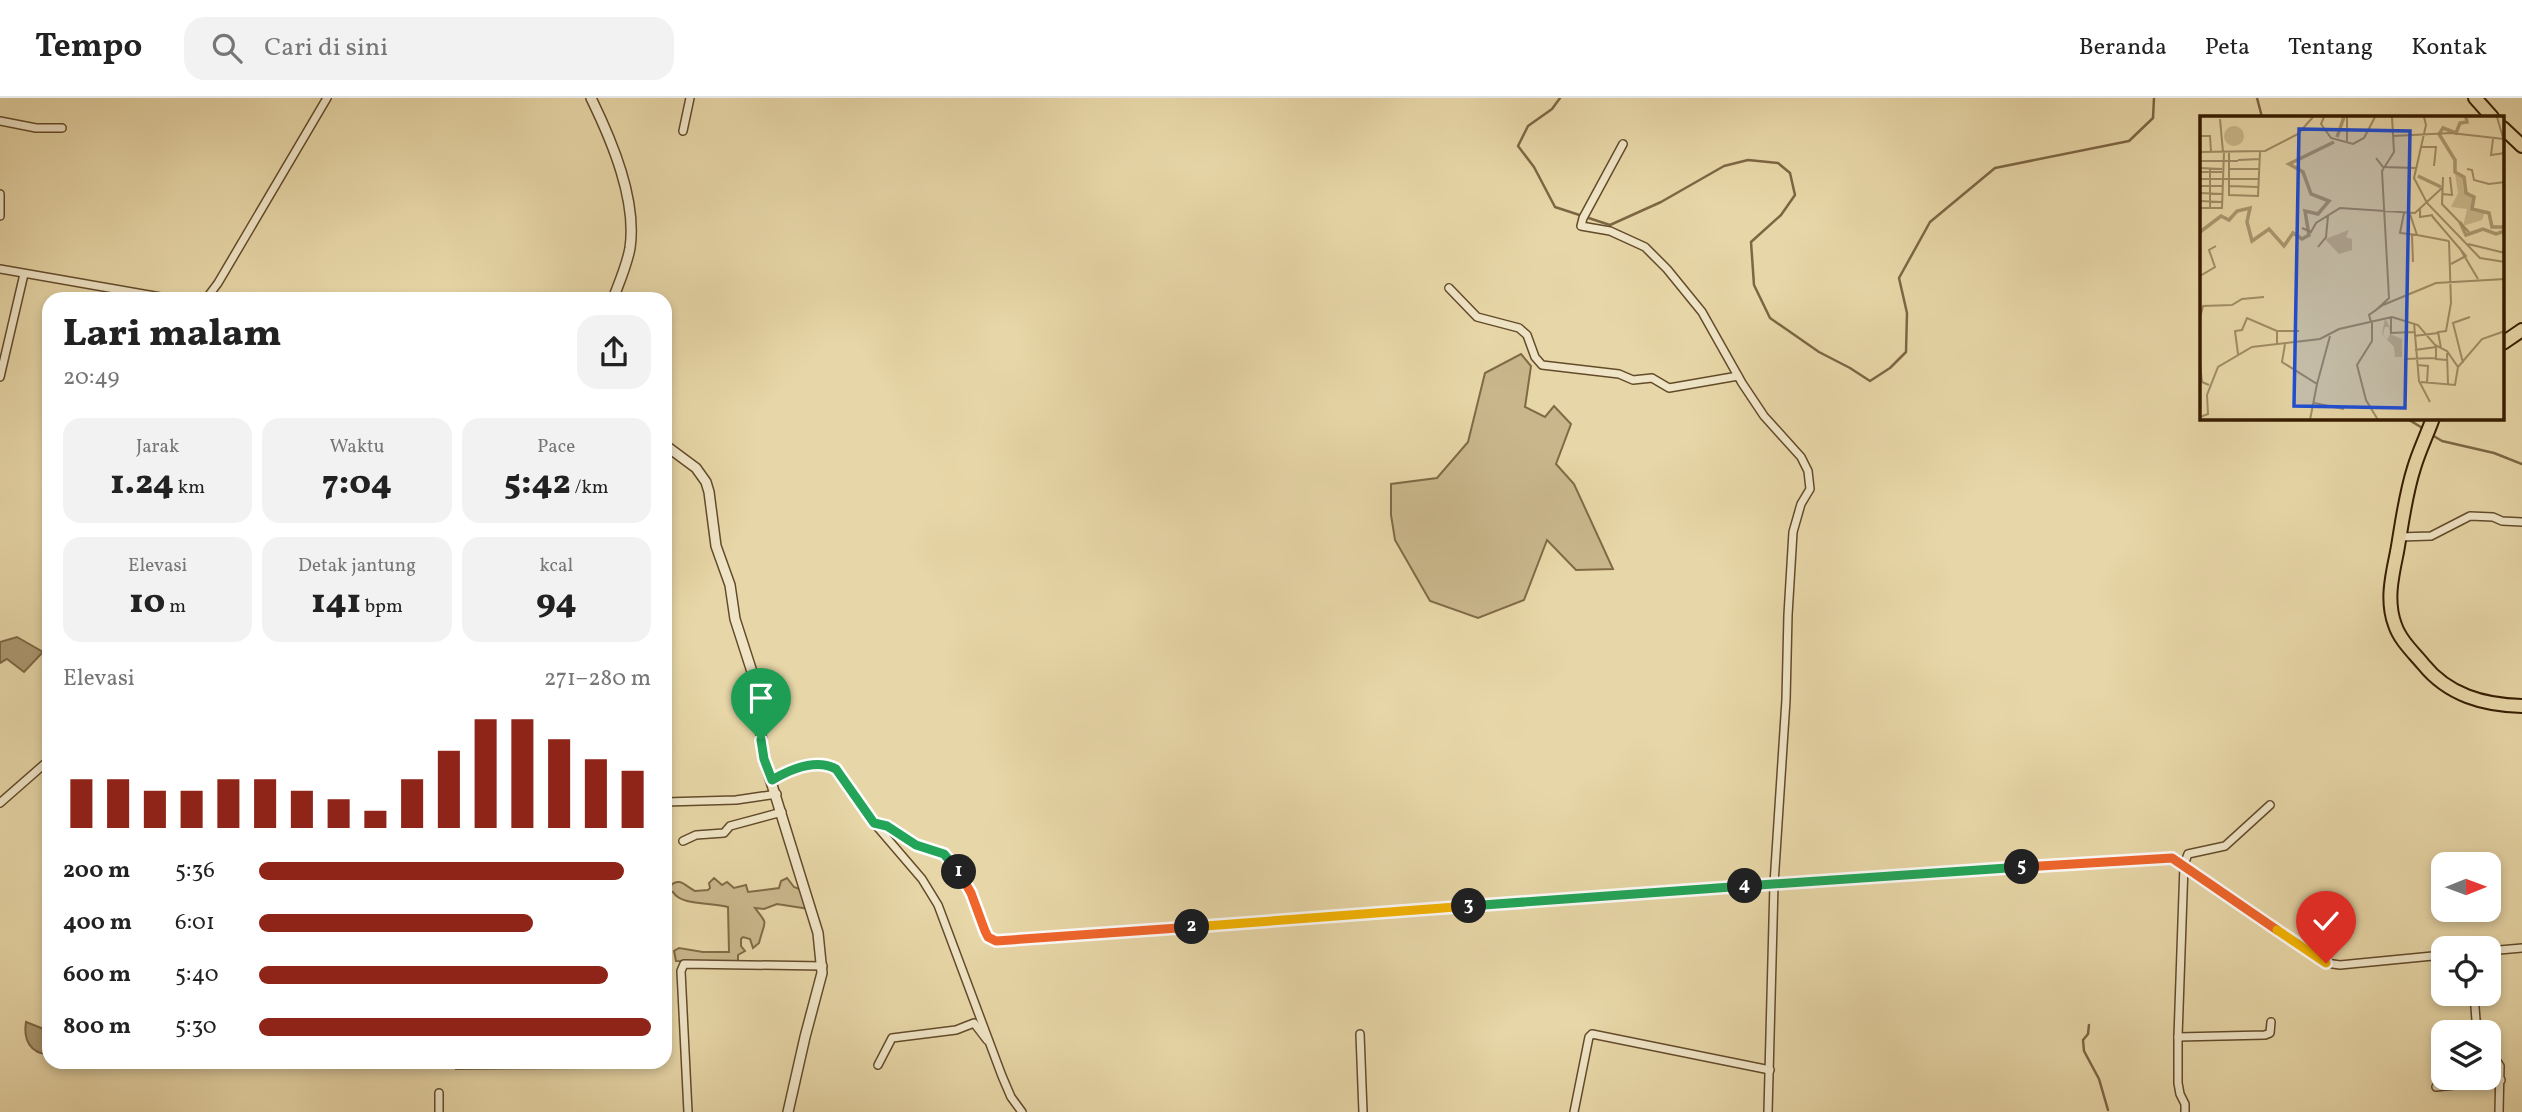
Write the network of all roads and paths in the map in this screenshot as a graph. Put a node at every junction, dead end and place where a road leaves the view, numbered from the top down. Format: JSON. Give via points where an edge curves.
{"nodes":[{"id":1,"x":327,"y":98,"type":"edge"},
{"id":2,"x":591,"y":98,"type":"edge"},
{"id":3,"x":690,"y":98,"type":"edge"},
{"id":4,"x":2475,"y":98,"type":"edge"},
{"id":5,"x":2491,"y":116,"type":"edge"},
{"id":6,"x":0,"y":121,"type":"edge"},
{"id":7,"x":62,"y":128,"type":"dead end"},
{"id":8,"x":2504,"y":129,"type":"edge"},
{"id":9,"x":683,"y":131,"type":"dead end"},
{"id":10,"x":1623,"y":144,"type":"dead end"},
{"id":11,"x":2522,"y":146,"type":"edge"},
{"id":12,"x":0,"y":194,"type":"edge"},
{"id":13,"x":0,"y":216,"type":"edge"},
{"id":14,"x":0,"y":269,"type":"edge"},
{"id":15,"x":24,"y":274,"type":"junction"},
{"id":16,"x":1449,"y":288,"type":"dead end"},
{"id":17,"x":131,"y":292,"type":"edge"},
{"id":18,"x":211,"y":292,"type":"edge"},
{"id":19,"x":615,"y":292,"type":"edge"},
{"id":20,"x":2522,"y":330,"type":"edge"},
{"id":21,"x":2504,"y":342,"type":"edge"},
{"id":22,"x":1738,"y":376,"type":"junction"},
{"id":23,"x":0,"y":377,"type":"edge"},
{"id":24,"x":2432,"y":420,"type":"edge"},
{"id":25,"x":672,"y":450,"type":"edge"},
{"id":26,"x":2522,"y":522,"type":"edge"},
{"id":27,"x":2398,"y":537,"type":"junction"},
{"id":28,"x":2522,"y":706,"type":"edge"},
{"id":29,"x":42,"y":766,"type":"edge"},
{"id":30,"x":772,"y":780,"type":"junction"},
{"id":31,"x":777,"y":794,"type":"junction"},
{"id":32,"x":672,"y":802,"type":"edge"},
{"id":33,"x":0,"y":803,"type":"edge"},
{"id":34,"x":2270,"y":805,"type":"dead end"},
{"id":35,"x":782,"y":812,"type":"junction"},
{"id":36,"x":874,"y":823,"type":"junction"},
{"id":37,"x":683,"y":841,"type":"dead end"},
{"id":38,"x":2183,"y":865,"type":"junction"},
{"id":39,"x":1774,"y":884,"type":"junction"},
{"id":40,"x":2522,"y":948,"type":"edge"},
{"id":41,"x":2501,"y":950,"type":"edge"},
{"id":42,"x":2431,"y":956,"type":"edge"},
{"id":43,"x":823,"y":966,"type":"junction"},
{"id":44,"x":2271,"y":1022,"type":"dead end"},
{"id":45,"x":1360,"y":1034,"type":"dead end"},
{"id":46,"x":2178,"y":1037,"type":"junction"},
{"id":47,"x":991,"y":1045,"type":"junction"},
{"id":48,"x":878,"y":1065,"type":"dead end"},
{"id":49,"x":1770,"y":1070,"type":"junction"},
{"id":50,"x":2501,"y":1090,"type":"edge"},
{"id":51,"x":439,"y":1093,"type":"dead end"},
{"id":52,"x":439,"y":1112,"type":"edge"},
{"id":53,"x":688,"y":1112,"type":"edge"},
{"id":54,"x":788,"y":1112,"type":"edge"},
{"id":55,"x":1022,"y":1112,"type":"edge"},
{"id":56,"x":1363,"y":1112,"type":"edge"},
{"id":57,"x":1574,"y":1112,"type":"edge"},
{"id":58,"x":1768,"y":1112,"type":"edge"},
{"id":59,"x":2185,"y":1112,"type":"edge"},
{"id":60,"x":2500,"y":1112,"type":"edge"}],
"edges":[{"from":1,"to":18,"type":"street"},
{"from":2,"to":19,"type":"street","via":[[617,155],[625,187],[629,254]]},
{"from":3,"to":9,"type":"street"},
{"from":4,"to":5,"type":"main road"},
{"from":6,"to":7,"type":"street"},
{"from":8,"to":11,"type":"main road"},
{"from":10,"to":22,"type":"street","via":[[1581,226],[1610,231],[1645,247],[1702,312]]},
{"from":12,"to":13,"type":"street"},
{"from":14,"to":15,"type":"street"},
{"from":15,"to":17,"type":"street"},
{"from":15,"to":23,"type":"street"},
{"from":16,"to":22,"type":"street","via":[[1477,317],[1520,328],[1542,365],[1619,374],[1633,380],[1652,378],[1669,388]]},
{"from":20,"to":21,"type":"main road"},
{"from":22,"to":39,"type":"street","via":[[1764,416],[1801,457],[1810,481],[1793,532]]},
{"from":24,"to":27,"type":"main road","via":[[2414,467]]},
{"from":25,"to":30,"type":"street","via":[[696,468],[709,492],[716,546],[752,666],[764,759]]},
{"from":26,"to":27,"type":"street","via":[[2470,516],[2431,536]]},
{"from":27,"to":28,"type":"main road","via":[[2390,596],[2398,633],[2428,671],[2449,688],[2483,702]]},
{"from":29,"to":33,"type":"street"},
{"from":30,"to":31,"type":"street"},
{"from":30,"to":36,"type":"street","via":[[795,768],[830,766]]},
{"from":31,"to":32,"type":"street"},
{"from":31,"to":35,"type":"street"},
{"from":34,"to":38,"type":"street","via":[[2225,846],[2188,854]]},
{"from":35,"to":37,"type":"street","via":[[730,826],[724,833]]},
{"from":35,"to":43,"type":"street","via":[[818,933]]},
{"from":36,"to":39,"type":"street","via":[[952,861],[988,937],[996,941]]},
{"from":36,"to":47,"type":"street","via":[[931,891]]},
{"from":38,"to":39,"type":"street","via":[[2172,858],[2151,858]]},
{"from":38,"to":42,"type":"street","via":[[2326,963]]},
{"from":38,"to":46,"type":"street"},
{"from":39,"to":49,"type":"street"},
{"from":40,"to":41,"type":"street"},
{"from":43,"to":53,"type":"street","via":[[684,964]]},
{"from":43,"to":54,"type":"street"},
{"from":44,"to":46,"type":"street","via":[[2270,1033],[2265,1035]]},
{"from":45,"to":56,"type":"street"},
{"from":46,"to":59,"type":"street","via":[[2178,1083]]},
{"from":47,"to":48,"type":"street","via":[[974,1023],[956,1030],[892,1038]]},
{"from":47,"to":55,"type":"street","via":[[1011,1097]]},
{"from":49,"to":57,"type":"street","via":[[1592,1034]]},
{"from":49,"to":58,"type":"street"},
{"from":50,"to":60,"type":"street"},
{"from":51,"to":52,"type":"street"}]}
